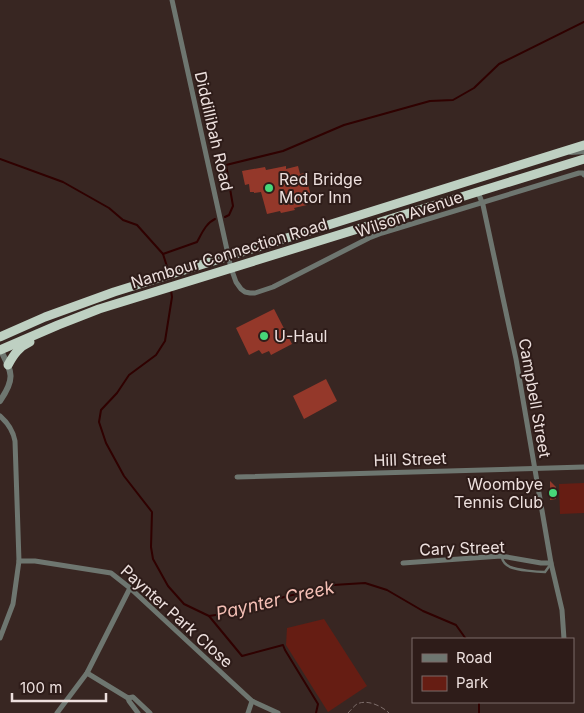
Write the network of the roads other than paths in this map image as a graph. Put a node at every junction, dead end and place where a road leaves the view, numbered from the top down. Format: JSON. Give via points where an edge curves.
{"nodes":[{"id":1,"x":172,"y":0,"type":"edge"},
{"id":2,"x":584,"y":146,"type":"edge"},
{"id":3,"x":584,"y":151,"type":"edge"},
{"id":4,"x":562,"y":153,"type":"junction"},
{"id":5,"x":584,"y":158,"type":"edge"},
{"id":6,"x":584,"y":175,"type":"edge"},
{"id":7,"x":478,"y":192,"type":"junction"},
{"id":8,"x":482,"y":202,"type":"junction"},
{"id":9,"x":229,"y":256,"type":"junction"},
{"id":10,"x":231,"y":268,"type":"junction"},
{"id":11,"x":58,"y":325,"type":"junction"},
{"id":12,"x":0,"y":337,"type":"edge"},
{"id":13,"x":0,"y":350,"type":"edge"},
{"id":14,"x":6,"y":366,"type":"edge"},
{"id":15,"x":0,"y":400,"type":"edge"},
{"id":16,"x":0,"y":416,"type":"edge"},
{"id":17,"x":584,"y":467,"type":"edge"},
{"id":18,"x":534,"y":468,"type":"junction"},
{"id":19,"x":237,"y":477,"type":"dead end"},
{"id":20,"x":501,"y":556,"type":"junction"},
{"id":21,"x":19,"y":561,"type":"junction"},
{"id":22,"x":403,"y":563,"type":"dead end"},
{"id":23,"x":551,"y":563,"type":"junction"},
{"id":24,"x":130,"y":588,"type":"junction"},
{"id":25,"x":0,"y":638,"type":"edge"},
{"id":26,"x":564,"y":638,"type":"edge"},
{"id":27,"x":87,"y":673,"type":"junction"},
{"id":28,"x":128,"y":698,"type":"junction"},
{"id":29,"x":252,"y":701,"type":"junction"},
{"id":30,"x":57,"y":713,"type":"edge"},
{"id":31,"x":138,"y":713,"type":"edge"},
{"id":32,"x":150,"y":713,"type":"edge"},
{"id":33,"x":248,"y":713,"type":"edge"},
{"id":34,"x":278,"y":713,"type":"edge"}],
"edges":[{"from":1,"to":9,"type":"street","name":"Diddillibah Road"},
{"from":2,"to":4,"type":"highway","name":"Nambour Connection Road"},
{"from":3,"to":4,"type":"street"},
{"from":4,"to":9,"type":"highway","name":"Nambour Connection Road"},
{"from":5,"to":7,"type":"highway","name":"Nambour Connection Road"},
{"from":6,"to":8,"type":"street","name":"Wilson Avenue","via":[[579,173]]},
{"from":7,"to":8,"type":"street","name":"Campbell Street"},
{"from":7,"to":10,"type":"highway","name":"Nambour Connection Road"},
{"from":8,"to":10,"type":"street","name":"Wilson Avenue","via":[[369,238],[260,292],[250,294],[241,290]]},
{"from":8,"to":18,"type":"street","name":"Campbell Street","via":[[516,359]]},
{"from":9,"to":10,"type":"street","name":"Diddillibah Road"},
{"from":9,"to":12,"type":"highway","name":"Nambour Connection Road","via":[[65,309]]},
{"from":10,"to":11,"type":"highway","name":"Nambour Connection Road"},
{"from":11,"to":13,"type":"highway","name":"Nambour Connection Road"},
{"from":11,"to":14,"type":"highway","via":[[23,345]]},
{"from":13,"to":14,"type":"street"},
{"from":14,"to":15,"type":"street","via":[[10,382]]},
{"from":16,"to":21,"type":"street","via":[[8,424],[15,441]]},
{"from":17,"to":18,"type":"street","name":"Hill Street"},
{"from":18,"to":19,"type":"street","name":"Hill Street"},
{"from":18,"to":23,"type":"street","name":"Campbell Street"},
{"from":20,"to":22,"type":"street","name":"Cary Street"},
{"from":20,"to":23,"type":"street","name":"Cary Street"},
{"from":20,"to":23,"type":"lane","via":[[510,567],[537,572],[544,572]]},
{"from":21,"to":24,"type":"street","name":"Paynter Park Close","via":[[111,573]]},
{"from":21,"to":25,"type":"street","via":[[13,604]]},
{"from":23,"to":26,"type":"street","name":"Campbell Street","via":[[562,610]]},
{"from":24,"to":27,"type":"street"},
{"from":24,"to":29,"type":"street","name":"Paynter Park Close"},
{"from":27,"to":28,"type":"street"},
{"from":27,"to":30,"type":"street"},
{"from":28,"to":31,"type":"street"},
{"from":28,"to":32,"type":"street","via":[[133,697]]},
{"from":29,"to":33,"type":"street"},
{"from":29,"to":34,"type":"street","name":"Paynter Park Close"}]}
